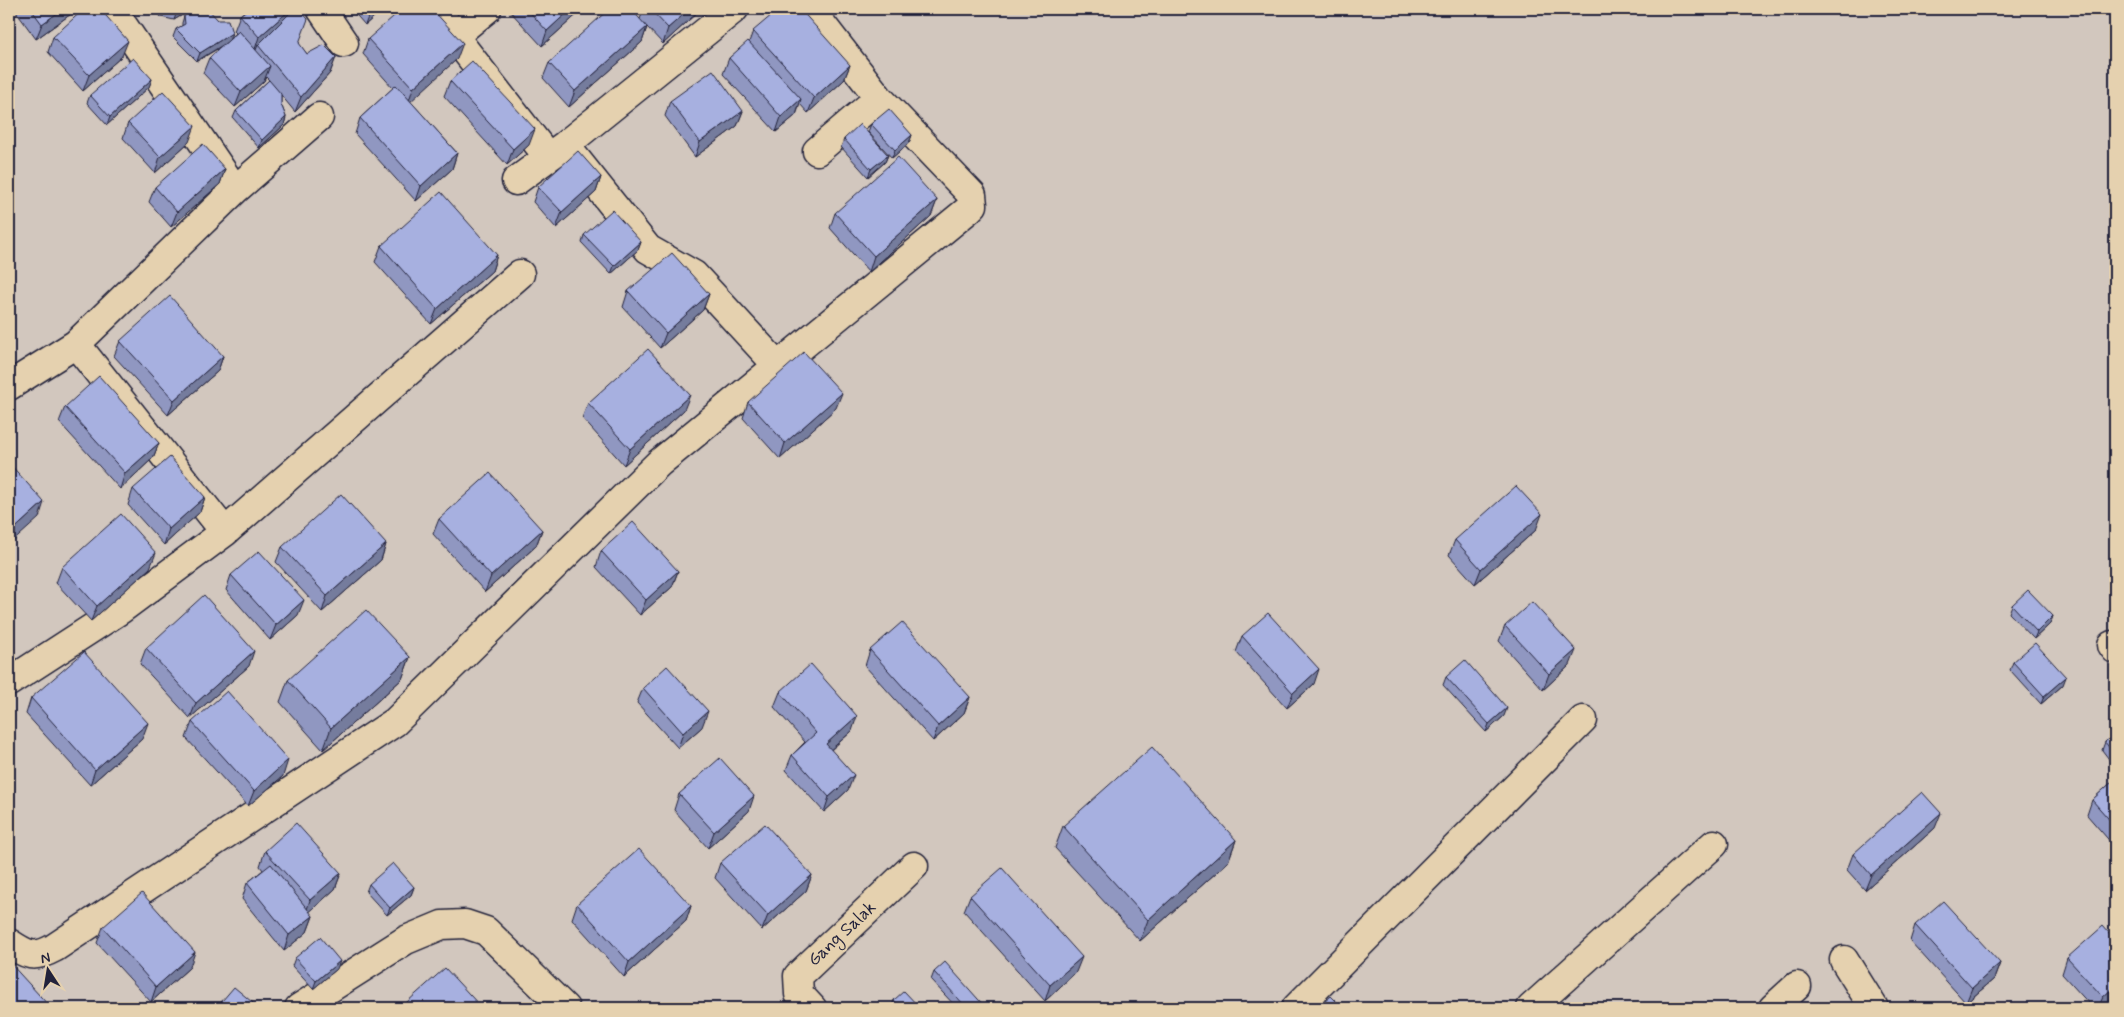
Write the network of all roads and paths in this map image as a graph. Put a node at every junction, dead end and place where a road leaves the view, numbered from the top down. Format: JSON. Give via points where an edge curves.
{"nodes":[{"id":1,"x":112,"y":9,"type":"edge"},
{"id":2,"x":321,"y":9,"type":"edge"},
{"id":3,"x":437,"y":9,"type":"edge"},
{"id":4,"x":486,"y":9,"type":"edge"},
{"id":5,"x":734,"y":9,"type":"edge"},
{"id":6,"x":810,"y":9,"type":"edge"},
{"id":7,"x":454,"y":36,"type":"junction"},
{"id":8,"x":344,"y":43,"type":"dead end"},
{"id":9,"x":879,"y":98,"type":"junction"},
{"id":10,"x":319,"y":117,"type":"dead end"},
{"id":11,"x":556,"y":151,"type":"junction"},
{"id":12,"x":817,"y":151,"type":"dead end"},
{"id":13,"x":516,"y":181,"type":"dead end"},
{"id":14,"x":235,"y":190,"type":"junction"},
{"id":15,"x":520,"y":274,"type":"dead end"},
{"id":16,"x":76,"y":344,"type":"junction"},
{"id":17,"x":778,"y":366,"type":"junction"},
{"id":18,"x":9,"y":386,"type":"edge"},
{"id":19,"x":225,"y":532,"type":"junction"},
{"id":20,"x":9,"y":682,"type":"edge"},
{"id":21,"x":1583,"y":720,"type":"dead end"},
{"id":22,"x":1714,"y":844,"type":"dead end"},
{"id":23,"x":914,"y":866,"type":"dead end"},
{"id":24,"x":9,"y":943,"type":"edge"},
{"id":25,"x":1844,"y":960,"type":"dead end"},
{"id":26,"x":1797,"y":986,"type":"dead end"},
{"id":27,"x":299,"y":1008,"type":"edge"},
{"id":28,"x":565,"y":1008,"type":"edge"},
{"id":29,"x":812,"y":1008,"type":"edge"},
{"id":30,"x":1296,"y":1008,"type":"edge"},
{"id":31,"x":1531,"y":1008,"type":"edge"},
{"id":32,"x":1773,"y":1008,"type":"edge"},
{"id":33,"x":1874,"y":1008,"type":"edge"}],
"edges":[{"from":1,"to":14,"type":"street"},
{"from":2,"to":8,"type":"street"},
{"from":3,"to":7,"type":"street"},
{"from":4,"to":7,"type":"street"},
{"from":5,"to":11,"type":"street"},
{"from":6,"to":9,"type":"street"},
{"from":7,"to":11,"type":"street"},
{"from":9,"to":12,"type":"street"},
{"from":9,"to":17,"type":"street","via":[[972,195],[973,205]]},
{"from":10,"to":14,"type":"street"},
{"from":11,"to":13,"type":"street"},
{"from":11,"to":17,"type":"street","via":[[648,248],[694,274]]},
{"from":14,"to":16,"type":"street"},
{"from":15,"to":19,"type":"street"},
{"from":16,"to":18,"type":"street"},
{"from":16,"to":19,"type":"street"},
{"from":17,"to":24,"type":"street","via":[[659,463],[395,722],[54,948],[43,954],[27,954]]},
{"from":19,"to":20,"type":"street","via":[[120,610]]},
{"from":21,"to":30,"type":"street"},
{"from":22,"to":31,"type":"street"},
{"from":23,"to":29,"type":"street","name":"Gang Salak","via":[[798,976],[799,994]]},
{"from":25,"to":33,"type":"street"},
{"from":26,"to":32,"type":"street"},
{"from":27,"to":28,"type":"street","via":[[406,940],[442,925],[465,924],[486,931]]}]}
